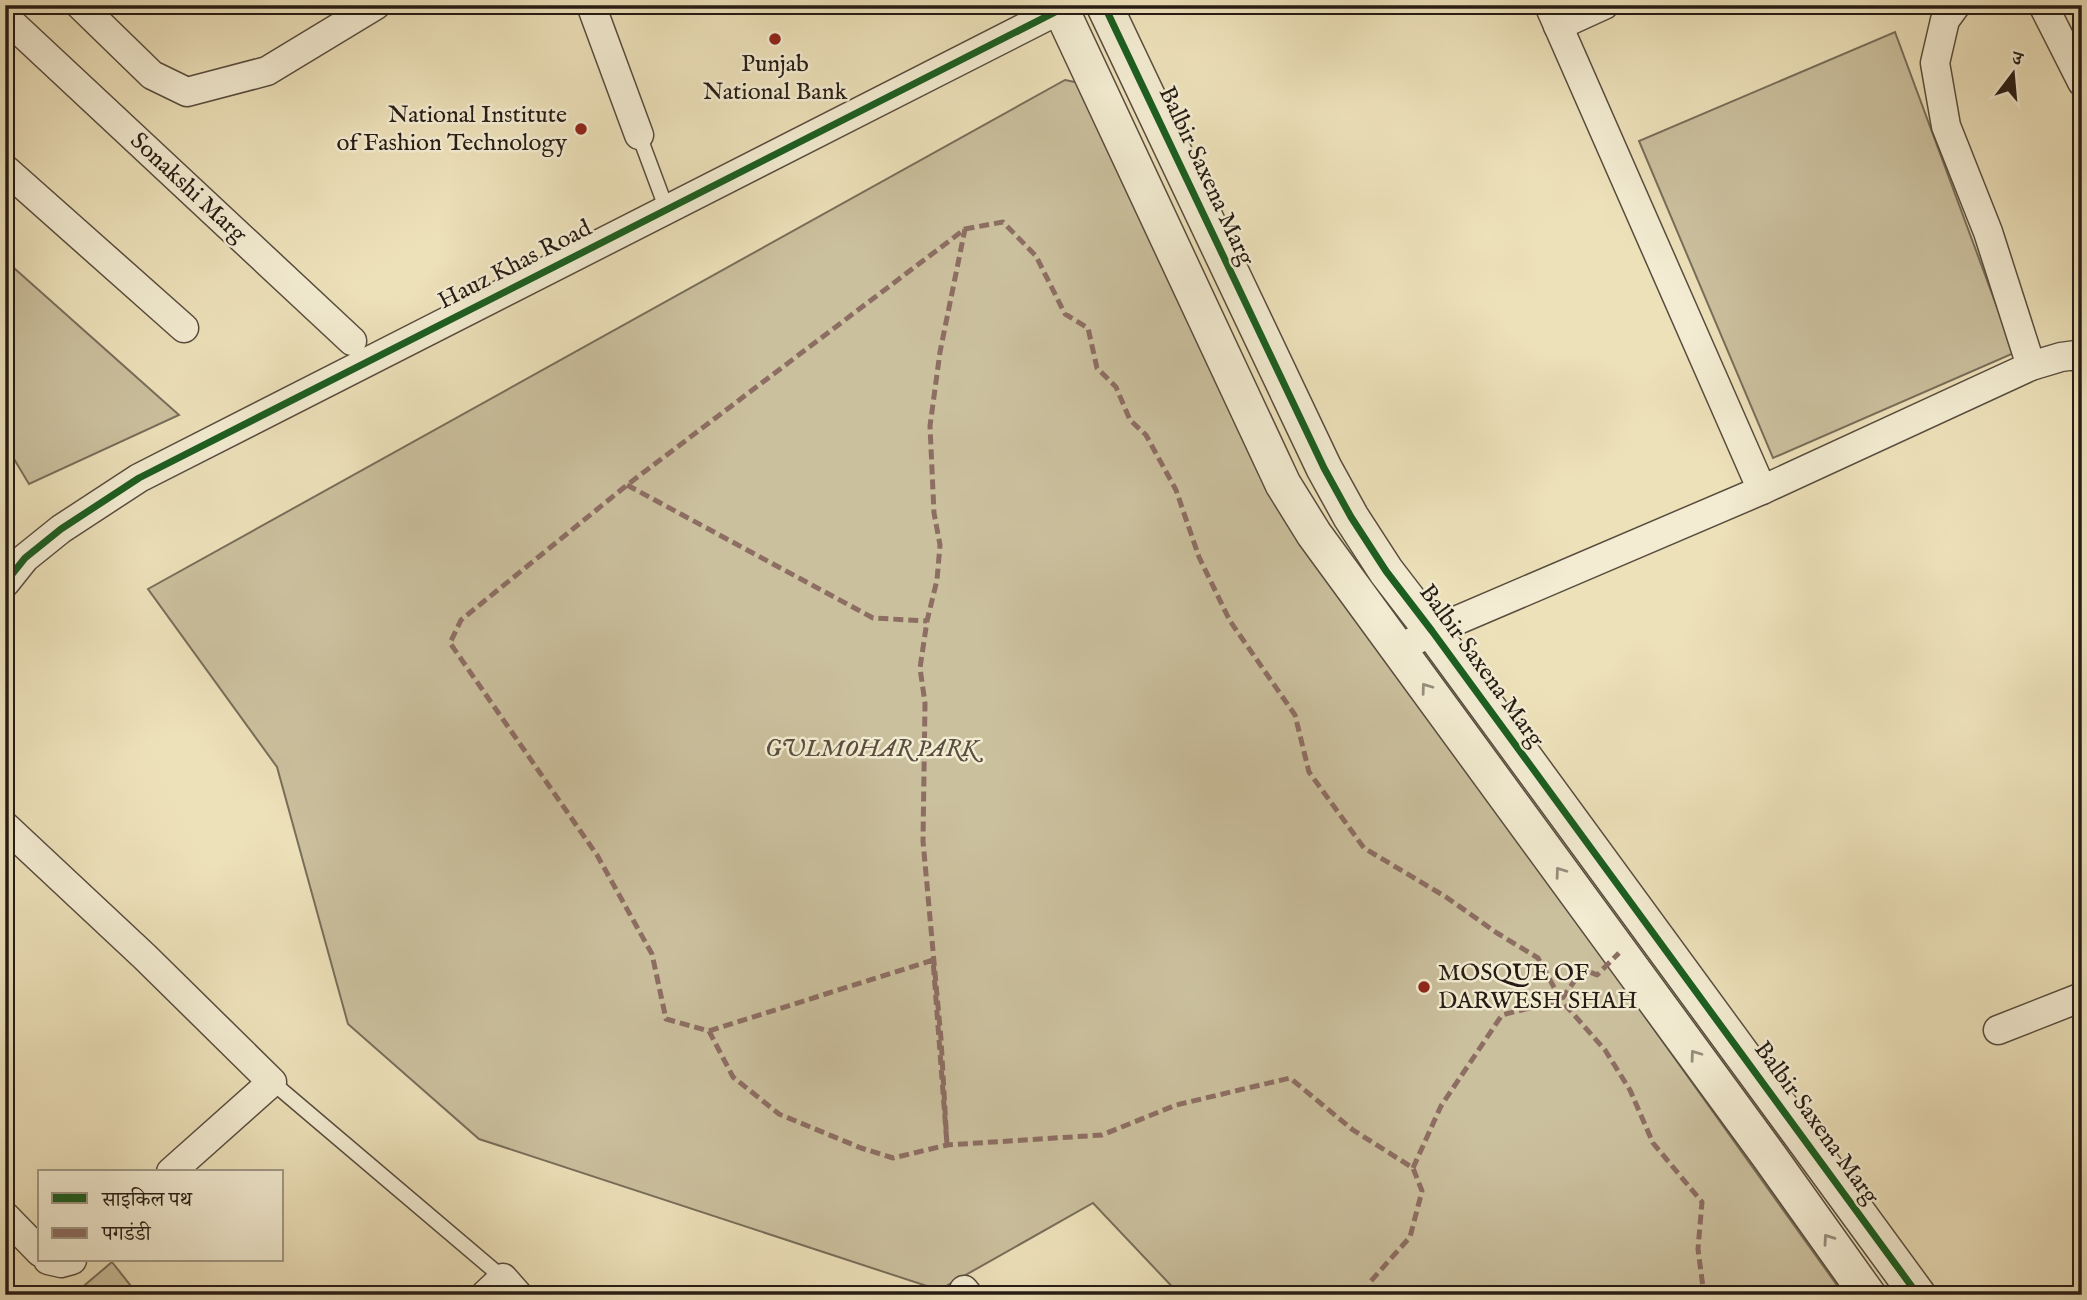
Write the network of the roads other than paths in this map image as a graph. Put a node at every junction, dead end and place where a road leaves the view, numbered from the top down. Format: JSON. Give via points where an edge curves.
{"nodes":[{"id":1,"x":80,"y":5,"type":"edge"},
{"id":2,"x":376,"y":5,"type":"edge"},
{"id":3,"x":591,"y":5,"type":"edge"},
{"id":4,"x":1104,"y":5,"type":"edge"},
{"id":5,"x":1604,"y":5,"type":"edge"},
{"id":6,"x":1956,"y":5,"type":"edge"},
{"id":7,"x":2043,"y":5,"type":"edge"},
{"id":8,"x":1063,"y":6,"type":"edge"},
{"id":9,"x":1554,"y":15,"type":"edge"},
{"id":10,"x":10,"y":32,"type":"edge"},
{"id":11,"x":2082,"y":82,"type":"edge"},
{"id":12,"x":639,"y":135,"type":"joint"},
{"id":13,"x":5,"y":169,"type":"edge"},
{"id":14,"x":667,"y":210,"type":"junction"},
{"id":15,"x":184,"y":328,"type":"dead end"},
{"id":16,"x":362,"y":350,"type":"junction"},
{"id":17,"x":2082,"y":360,"type":"edge"},
{"id":18,"x":2031,"y":366,"type":"junction"},
{"id":19,"x":1762,"y":490,"type":"junction"},
{"id":20,"x":5,"y":583,"type":"edge"},
{"id":21,"x":1432,"y":631,"type":"junction"},
{"id":22,"x":1398,"y":650,"type":"junction"},
{"id":23,"x":5,"y":826,"type":"edge"},
{"id":24,"x":2082,"y":997,"type":"edge"},
{"id":25,"x":1998,"y":1030,"type":"dead end"},
{"id":26,"x":272,"y":1082,"type":"junction"},
{"id":27,"x":173,"y":1170,"type":"edge"},
{"id":28,"x":5,"y":1216,"type":"edge"},
{"id":29,"x":38,"y":1250,"type":"edge"},
{"id":30,"x":502,"y":1289,"type":"edge"},
{"id":31,"x":1868,"y":1295,"type":"edge"},
{"id":32,"x":1918,"y":1295,"type":"edge"}],
"edges":[{"from":1,"to":2,"type":"street","via":[[152,75],[187,92],[267,71]]},
{"from":3,"to":12,"type":"street"},
{"from":4,"to":21,"type":"street","name":"Balbir Saxena Marg","via":[[1324,468],[1351,517]]},
{"from":5,"to":9,"type":"street"},
{"from":6,"to":18,"type":"street","via":[[1945,20],[1935,63],[1946,126],[1988,232]]},
{"from":7,"to":11,"type":"street"},
{"from":8,"to":14,"type":"street","name":"Hauz Khas Road"},
{"from":8,"to":22,"type":"street","via":[[1283,484]]},
{"from":9,"to":19,"type":"street"},
{"from":10,"to":16,"type":"street","name":"Sonakshi Marg"},
{"from":12,"to":14,"type":"lane"},
{"from":13,"to":15,"type":"street"},
{"from":14,"to":16,"type":"street","name":"Hauz Khas Road"},
{"from":16,"to":20,"type":"street","name":"Hauz Khas Road","via":[[139,478],[61,529],[25,558]]},
{"from":17,"to":18,"type":"street","via":[[2076,355]]},
{"from":18,"to":19,"type":"street"},
{"from":19,"to":21,"type":"street"},
{"from":21,"to":22,"type":"street"},
{"from":21,"to":32,"type":"street","name":"Balbir Saxena Marg"},
{"from":31,"to":22,"type":"street","one_way":true},
{"from":23,"to":26,"type":"street"},
{"from":24,"to":25,"type":"street"},
{"from":26,"to":27,"type":"street"},
{"from":26,"to":30,"type":"lane"},
{"from":28,"to":29,"type":"street"}]}
